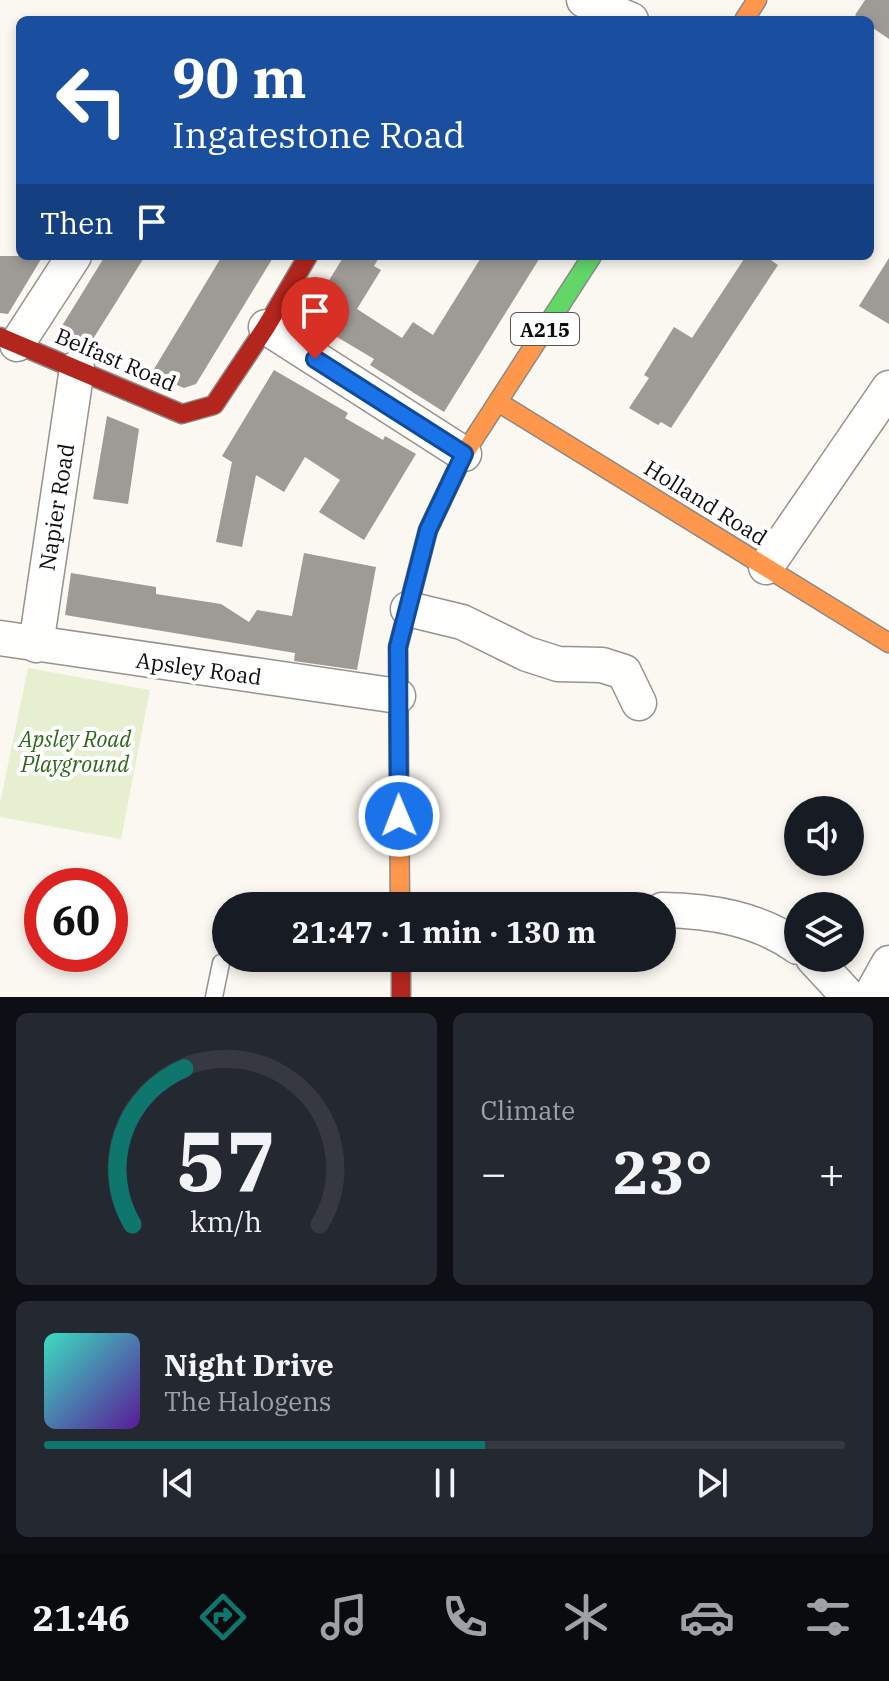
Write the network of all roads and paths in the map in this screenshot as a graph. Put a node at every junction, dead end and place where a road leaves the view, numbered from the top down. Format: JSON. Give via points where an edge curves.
{"nodes":[{"id":1,"x":584,"y":0,"type":"edge"},
{"id":2,"x":622,"y":16,"type":"edge"},
{"id":3,"x":71,"y":260,"type":"edge"},
{"id":4,"x":306,"y":260,"type":"edge"},
{"id":5,"x":589,"y":260,"type":"edge"},
{"id":6,"x":266,"y":327,"type":"junction"},
{"id":7,"x":9,"y":341,"type":"edge"},
{"id":8,"x":77,"y":368,"type":"junction"},
{"id":9,"x":889,"y":388,"type":"edge"},
{"id":10,"x":498,"y":402,"type":"junction"},
{"id":11,"x":464,"y":454,"type":"junction"},
{"id":12,"x":766,"y":567,"type":"junction"},
{"id":13,"x":408,"y":609,"type":"junction"},
{"id":14,"x":0,"y":638,"type":"edge"},
{"id":15,"x":889,"y":643,"type":"edge"},
{"id":16,"x":36,"y":645,"type":"junction"},
{"id":17,"x":398,"y":696,"type":"junction"},
{"id":18,"x":639,"y":703,"type":"dead end"},
{"id":19,"x":400,"y":892,"type":"edge"},
{"id":20,"x":676,"y":911,"type":"edge"},
{"id":21,"x":784,"y":939,"type":"edge"},
{"id":22,"x":889,"y":963,"type":"edge"},
{"id":23,"x":219,"y":972,"type":"edge"},
{"id":24,"x":401,"y":972,"type":"edge"},
{"id":25,"x":826,"y":972,"type":"edge"},
{"id":26,"x":214,"y":997,"type":"edge"},
{"id":27,"x":401,"y":997,"type":"edge"},
{"id":28,"x":849,"y":997,"type":"edge"},
{"id":29,"x":870,"y":997,"type":"edge"}],
"edges":[{"from":1,"to":2,"type":"street"},
{"from":3,"to":7,"type":"street"},
{"from":4,"to":6,"type":"street"},
{"from":5,"to":10,"type":"street","number":"A215"},
{"from":6,"to":8,"type":"street","name":"Belfast Road","via":[[214,405],[182,414]]},
{"from":6,"to":11,"type":"street"},
{"from":7,"to":8,"type":"street","name":"Belfast Road"},
{"from":8,"to":16,"type":"street","name":"Napier Road"},
{"from":9,"to":12,"type":"street"},
{"from":10,"to":11,"type":"street","number":"A215"},
{"from":10,"to":12,"type":"street","name":"Holland Road"},
{"from":11,"to":13,"type":"street","number":"A215","via":[[428,530]]},
{"from":12,"to":15,"type":"street","name":"Holland Road"},
{"from":13,"to":17,"type":"street","number":"A215","via":[[398,647]]},
{"from":13,"to":18,"type":"street","via":[[462,622],[558,664],[602,665],[624,672]]},
{"from":14,"to":16,"type":"street","name":"Apsley Road"},
{"from":16,"to":17,"type":"street","name":"Apsley Road"},
{"from":17,"to":19,"type":"street","number":"A215"},
{"from":20,"to":21,"type":"street","via":[[729,916]]},
{"from":22,"to":29,"type":"street"},
{"from":23,"to":26,"type":"lane"},
{"from":24,"to":27,"type":"street"},
{"from":25,"to":28,"type":"street"}]}
